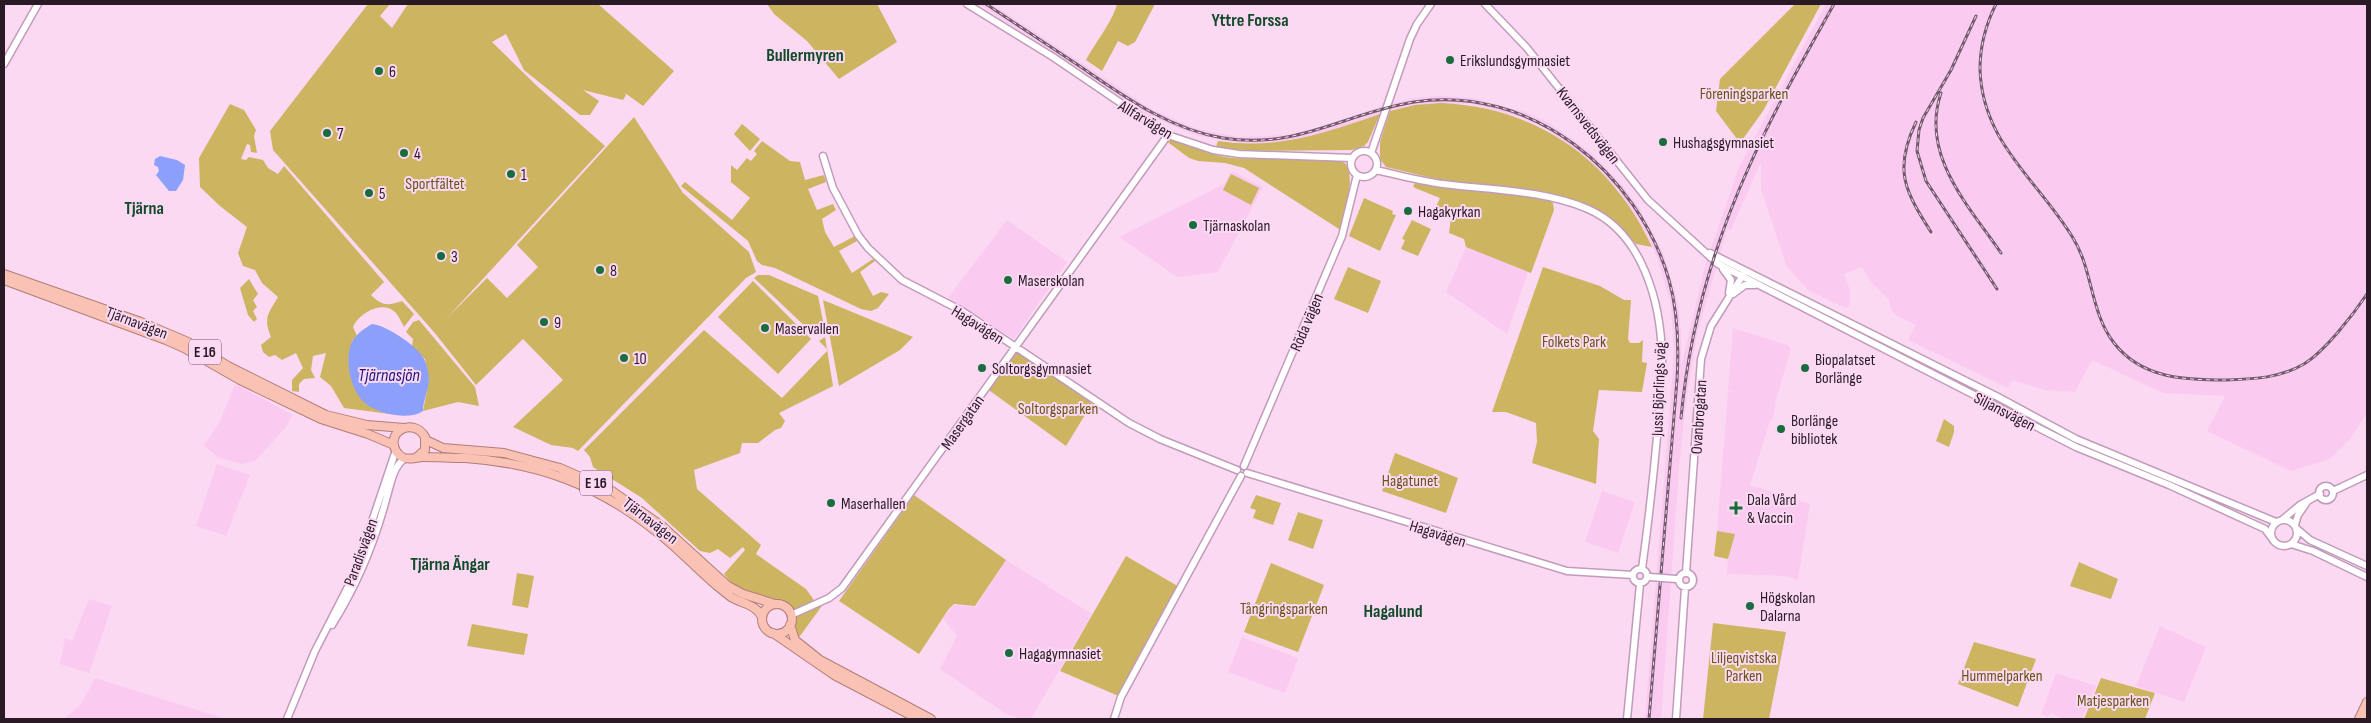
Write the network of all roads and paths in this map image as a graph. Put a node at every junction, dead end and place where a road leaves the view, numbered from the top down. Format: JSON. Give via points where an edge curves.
{"nodes":[{"id":1,"x":38,"y":4,"type":"edge"},
{"id":2,"x":967,"y":4,"type":"edge"},
{"id":3,"x":1432,"y":4,"type":"edge"},
{"id":4,"x":1485,"y":4,"type":"edge"},
{"id":5,"x":4,"y":64,"type":"edge"},
{"id":6,"x":1168,"y":134,"type":"junction"},
{"id":7,"x":1370,"y":153,"type":"junction"},
{"id":8,"x":823,"y":156,"type":"dead end"},
{"id":9,"x":1352,"y":158,"type":"junction"},
{"id":10,"x":1376,"y":170,"type":"junction"},
{"id":11,"x":1357,"y":175,"type":"junction"},
{"id":12,"x":1695,"y":243,"type":"junction"},
{"id":13,"x":1718,"y":264,"type":"junction"},
{"id":14,"x":4,"y":274,"type":"edge"},
{"id":15,"x":1743,"y":275,"type":"junction"},
{"id":16,"x":4,"y":280,"type":"edge"},
{"id":17,"x":1759,"y":286,"type":"junction"},
{"id":18,"x":1727,"y":299,"type":"junction"},
{"id":19,"x":1015,"y":348,"type":"junction"},
{"id":20,"x":404,"y":428,"type":"junction"},
{"id":21,"x":426,"y":440,"type":"junction"},
{"id":22,"x":395,"y":447,"type":"junction"},
{"id":23,"x":405,"y":458,"type":"junction"},
{"id":24,"x":417,"y":458,"type":"junction"},
{"id":25,"x":1242,"y":473,"type":"junction"},
{"id":26,"x":2367,"y":475,"type":"edge"},
{"id":27,"x":2310,"y":500,"type":"junction"},
{"id":28,"x":2279,"y":521,"type":"junction"},
{"id":29,"x":2296,"y":527,"type":"junction"},
{"id":30,"x":2271,"y":537,"type":"junction"},
{"id":31,"x":2292,"y":544,"type":"junction"},
{"id":32,"x":2367,"y":566,"type":"edge"},
{"id":33,"x":1642,"y":569,"type":"junction"},
{"id":34,"x":1686,"y":573,"type":"junction"},
{"id":35,"x":1633,"y":575,"type":"junction"},
{"id":36,"x":1649,"y":577,"type":"junction"},
{"id":37,"x":2367,"y":577,"type":"edge"},
{"id":38,"x":1677,"y":579,"type":"junction"},
{"id":39,"x":1640,"y":584,"type":"junction"},
{"id":40,"x":1686,"y":588,"type":"junction"},
{"id":41,"x":775,"y":604,"type":"junction"},
{"id":42,"x":791,"y":615,"type":"junction"},
{"id":43,"x":762,"y":617,"type":"junction"},
{"id":44,"x":790,"y":625,"type":"junction"},
{"id":45,"x":773,"y":633,"type":"junction"},
{"id":46,"x":315,"y":651,"type":"junction"},
{"id":47,"x":2367,"y":702,"type":"edge"},
{"id":48,"x":287,"y":719,"type":"edge"},
{"id":49,"x":918,"y":719,"type":"edge"},
{"id":50,"x":931,"y":719,"type":"edge"},
{"id":51,"x":1114,"y":719,"type":"edge"},
{"id":52,"x":1627,"y":719,"type":"edge"},
{"id":53,"x":1676,"y":719,"type":"edge"},
{"id":54,"x":2359,"y":719,"type":"edge"}],
"edges":[{"from":1,"to":5,"type":"street"},
{"from":2,"to":6,"type":"street","name":"Allfarvägen"},
{"from":3,"to":7,"type":"street","via":[[1410,40]]},
{"from":4,"to":12,"type":"street","name":"Kvarnsvedsvägen","via":[[1527,48],[1648,200]]},
{"from":6,"to":9,"type":"street","name":"Allfarvägen","via":[[1213,150],[1239,154]]},
{"from":6,"to":19,"type":"street","name":"Masergatan"},
{"from":7,"to":9,"type":"street","via":[[1362,151]]},
{"from":7,"to":10,"type":"street","via":[[1375,157]]},
{"from":8,"to":19,"type":"street","name":"Hagavägen","via":[[844,211],[868,248],[902,280],[962,312]]},
{"from":9,"to":11,"type":"street","via":[[1352,169]]},
{"from":10,"to":11,"type":"street","via":[[1371,175]]},
{"from":10,"to":33,"type":"street","name":"Jussi Björlings väg","via":[[1559,200],[1605,218],[1629,243],[1640,260],[1650,289],[1662,358],[1654,470]]},
{"from":11,"to":25,"type":"street","name":"Röda vägen","via":[[1342,236]]},
{"from":12,"to":13,"type":"street","name":"Kvarnsvedsvägen"},
{"from":12,"to":15,"type":"street","name":"Kvarnsvedsvägen"},
{"from":13,"to":15,"type":"street","name":"Kvarnsvedsvägen"},
{"from":13,"to":18,"type":"street","via":[[1731,280]]},
{"from":14,"to":20,"type":"highway","name":"Tjärnavägen","number":"E 16","via":[[188,342],[326,415],[366,425]]},
{"from":15,"to":17,"type":"street","name":"Siljansvägen"},
{"from":15,"to":18,"type":"street","name":"Ovanbrogatan"},
{"from":15,"to":28,"type":"street","name":"Siljansvägen","via":[[1837,316],[2076,439]]},
{"from":16,"to":22,"type":"highway","name":"Tjärnavägen","number":"E 16","via":[[166,340],[321,419],[368,434]]},
{"from":17,"to":18,"type":"street","via":[[1745,285]]},
{"from":17,"to":30,"type":"street","name":"Siljansvägen","via":[[2076,447],[2265,529]]},
{"from":18,"to":34,"type":"street","name":"Ovanbrogatan","via":[[1711,326],[1702,359]]},
{"from":19,"to":25,"type":"street","name":"Hagavägen","via":[[1151,435]]},
{"from":19,"to":42,"type":"street","name":"Masergatan","via":[[842,588],[829,598]]},
{"from":20,"to":21,"type":"highway","via":[[419,429]]},
{"from":20,"to":22,"type":"highway","via":[[397,433]]},
{"from":21,"to":24,"type":"highway","via":[[424,450]]},
{"from":21,"to":41,"type":"highway","name":"Tjärnavägen","number":"E 16","via":[[443,448],[513,456],[586,478],[636,506],[728,586]]},
{"from":22,"to":23,"type":"highway"},
{"from":22,"to":46,"type":"street","name":"Paradisvägen","via":[[354,574]]},
{"from":23,"to":24,"type":"highway"},
{"from":23,"to":46,"type":"street","name":"Paradisvägen","via":[[396,467],[380,524],[358,578]]},
{"from":24,"to":43,"type":"highway","name":"Tjärnavägen","number":"E 16","via":[[506,462],[557,474],[586,486],[657,532],[724,592],[756,608]]},
{"from":25,"to":35,"type":"street","name":"Hagavägen","via":[[1567,572]]},
{"from":25,"to":51,"type":"street","via":[[1121,697]]},
{"from":26,"to":27,"type":"street","via":[[2333,491],[2324,486],[2320,494]]},
{"from":27,"to":28,"type":"street"},
{"from":27,"to":29,"type":"street","via":[[2298,515]]},
{"from":28,"to":29,"type":"street","via":[[2289,521]]},
{"from":28,"to":30,"type":"street","via":[[2271,529]]},
{"from":29,"to":31,"type":"street","via":[[2297,537]]},
{"from":29,"to":32,"type":"street","via":[[2310,540]]},
{"from":30,"to":31,"type":"street","via":[[2279,546]]},
{"from":31,"to":37,"type":"street"},
{"from":33,"to":35,"type":"street"},
{"from":33,"to":36,"type":"street"},
{"from":34,"to":38,"type":"street"},
{"from":34,"to":40,"type":"street","via":[[1694,580]]},
{"from":35,"to":39,"type":"street"},
{"from":36,"to":38,"type":"street","bridge":true},
{"from":36,"to":39,"type":"street"},
{"from":38,"to":40,"type":"street"},
{"from":39,"to":52,"type":"street"},
{"from":40,"to":53,"type":"street"},
{"from":41,"to":42,"type":"highway","name":"Tjärnavägen","number":"E 16","via":[[787,608]]},
{"from":41,"to":43,"type":"highway","via":[[765,610]]},
{"from":42,"to":44,"type":"highway"},
{"from":43,"to":45,"type":"highway","name":"Tjärnavägen","number":"E 16","via":[[764,626]]},
{"from":44,"to":45,"type":"highway","via":[[781,633]]},
{"from":44,"to":50,"type":"highway","via":[[795,640],[820,660]]},
{"from":45,"to":49,"type":"highway","name":"Tjärnavägen","number":"E 16","via":[[834,675]]},
{"from":46,"to":48,"type":"street","name":"Paradisvägen"},
{"from":47,"to":54,"type":"highway"}]}
